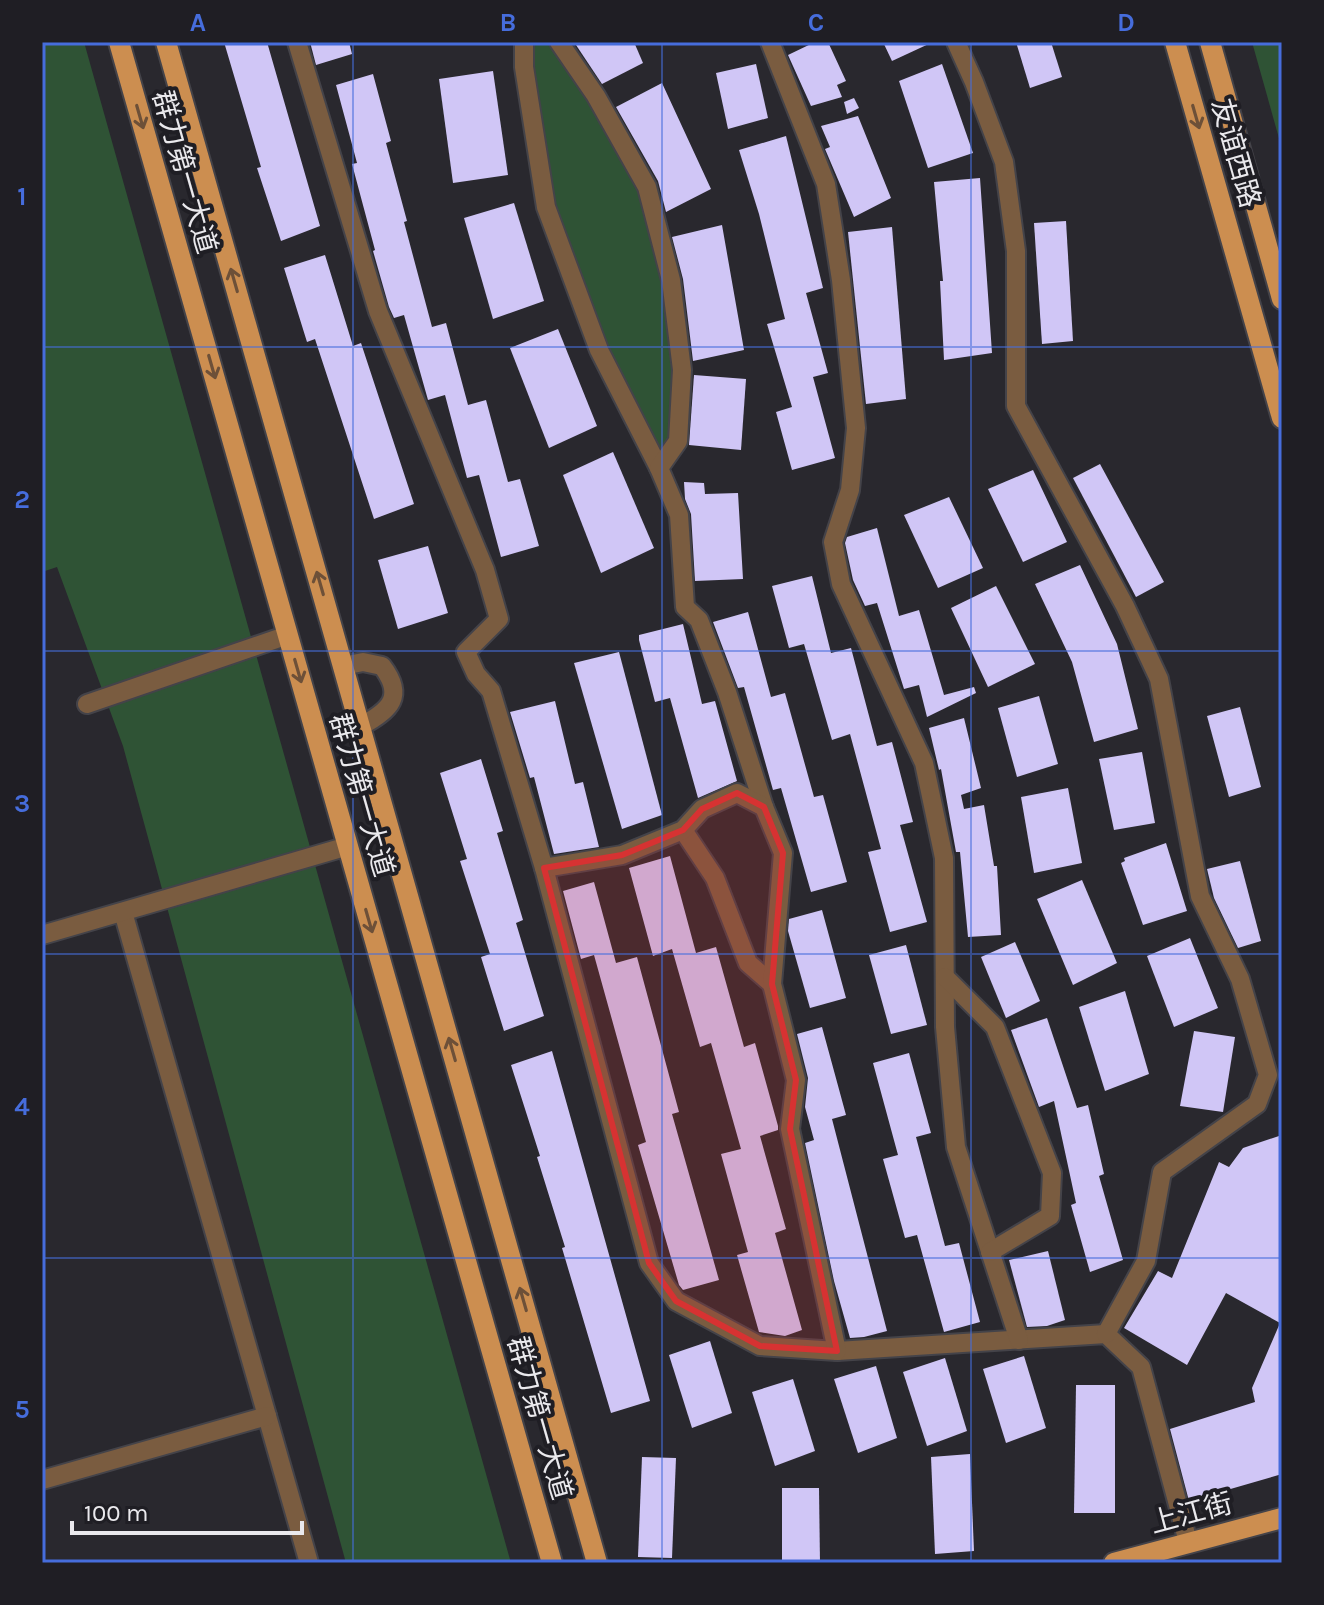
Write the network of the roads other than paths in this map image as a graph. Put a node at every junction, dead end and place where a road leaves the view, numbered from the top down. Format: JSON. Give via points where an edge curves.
{"nodes":[{"id":1,"x":119,"y":42,"type":"edge"},
{"id":2,"x":166,"y":42,"type":"edge"},
{"id":3,"x":297,"y":42,"type":"edge"},
{"id":4,"x":524,"y":42,"type":"edge"},
{"id":5,"x":559,"y":42,"type":"edge"},
{"id":6,"x":770,"y":42,"type":"edge"},
{"id":7,"x":956,"y":42,"type":"edge"},
{"id":8,"x":1175,"y":42,"type":"edge"},
{"id":9,"x":1210,"y":42,"type":"edge"},
{"id":10,"x":1282,"y":299,"type":"edge"},
{"id":11,"x":1282,"y":418,"type":"edge"},
{"id":12,"x":659,"y":468,"type":"junction"},
{"id":13,"x":288,"y":635,"type":"junction"},
{"id":14,"x":343,"y":666,"type":"junction"},
{"id":15,"x":87,"y":704,"type":"dead end"},
{"id":16,"x":361,"y":726,"type":"junction"},
{"id":17,"x":764,"y":807,"type":"junction"},
{"id":18,"x":683,"y":830,"type":"junction"},
{"id":19,"x":348,"y":846,"type":"junction"},
{"id":20,"x":544,"y":868,"type":"junction"},
{"id":21,"x":123,"y":912,"type":"junction"},
{"id":22,"x":42,"y":935,"type":"edge"},
{"id":23,"x":945,"y":977,"type":"junction"},
{"id":24,"x":772,"y":984,"type":"junction"},
{"id":25,"x":990,"y":1252,"type":"junction"},
{"id":26,"x":1106,"y":1334,"type":"junction"},
{"id":27,"x":1019,"y":1340,"type":"junction"},
{"id":28,"x":837,"y":1351,"type":"junction"},
{"id":29,"x":267,"y":1416,"type":"junction"},
{"id":30,"x":42,"y":1480,"type":"edge"},
{"id":31,"x":1282,"y":1518,"type":"edge"},
{"id":32,"x":1188,"y":1542,"type":"junction"},
{"id":33,"x":309,"y":1563,"type":"edge"},
{"id":34,"x":552,"y":1563,"type":"edge"},
{"id":35,"x":597,"y":1563,"type":"edge"},
{"id":36,"x":1114,"y":1563,"type":"edge"}],
"edges":[{"from":1,"to":13,"type":"main road","name":"群力第一大道","one_way":true},
{"from":14,"to":2,"type":"main road","name":"群力第一大道","one_way":true},
{"from":3,"to":20,"type":"street","via":[[378,311],[489,582],[499,619],[466,652],[491,691]]},
{"from":4,"to":12,"type":"street","via":[[546,207],[599,350]]},
{"from":5,"to":12,"type":"street","via":[[647,187],[671,280],[682,370],[678,441]]},
{"from":6,"to":23,"type":"street","via":[[826,184],[841,280],[856,428],[850,490],[833,542],[841,584],[924,763],[944,858]]},
{"from":7,"to":26,"type":"street","via":[[1004,162],[1016,251],[1016,406],[1159,679],[1200,896],[1240,979],[1268,1075],[1257,1104],[1162,1172],[1146,1261]]},
{"from":8,"to":11,"type":"main road","name":"友谊西路","one_way":true},
{"from":9,"to":10,"type":"main road","name":"友谊西路"},
{"from":12,"to":17,"type":"street","via":[[679,515],[685,607],[699,620]]},
{"from":13,"to":15,"type":"street"},
{"from":13,"to":19,"type":"main road","name":"群力第一大道","one_way":true},
{"from":14,"to":16,"type":"main road","name":"群力第一大道"},
{"from":14,"to":16,"type":"street","via":[[382,666],[393,681],[394,699],[382,715]]},
{"from":35,"to":16,"type":"main road","name":"群力第一大道","one_way":true},
{"from":17,"to":18,"type":"street","via":[[737,793],[702,809]]},
{"from":17,"to":24,"type":"street","via":[[783,853]]},
{"from":18,"to":20,"type":"street","via":[[622,855]]},
{"from":18,"to":24,"type":"street","via":[[715,878],[748,963]]},
{"from":19,"to":21,"type":"street"},
{"from":19,"to":34,"type":"main road","name":"群力第一大道","one_way":true},
{"from":20,"to":28,"type":"street","via":[[649,1263],[676,1301],[760,1346]]},
{"from":21,"to":22,"type":"street"},
{"from":21,"to":29,"type":"street"},
{"from":23,"to":25,"type":"street","via":[[956,1147]]},
{"from":23,"to":25,"type":"street","via":[[995,1027],[1052,1173],[1050,1216]]},
{"from":24,"to":28,"type":"street","via":[[796,1080],[790,1129]]},
{"from":25,"to":27,"type":"street"},
{"from":26,"to":27,"type":"street"},
{"from":26,"to":32,"type":"street","via":[[1141,1367]]},
{"from":27,"to":28,"type":"street"},
{"from":29,"to":30,"type":"street"},
{"from":29,"to":33,"type":"street"},
{"from":31,"to":32,"type":"main road","name":"上江街"},
{"from":32,"to":36,"type":"main road","name":"上江街"}]}
